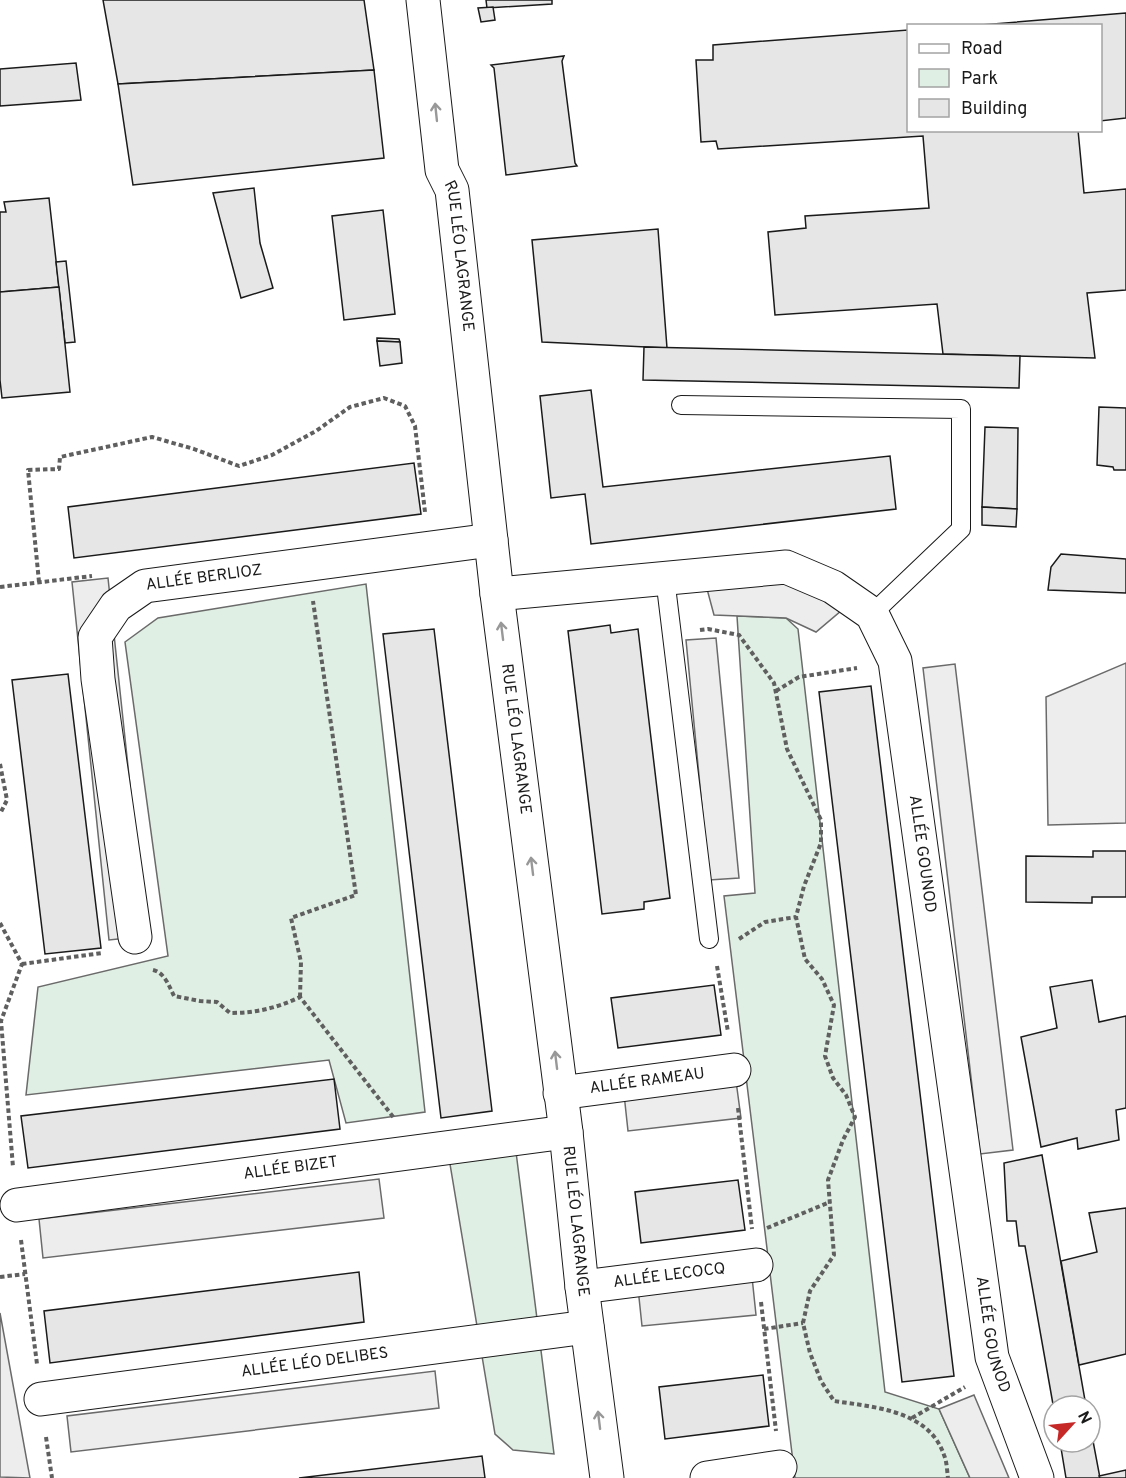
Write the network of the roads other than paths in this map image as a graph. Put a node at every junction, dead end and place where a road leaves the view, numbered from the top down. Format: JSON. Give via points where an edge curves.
{"nodes":[{"id":1,"x":423,"y":0,"type":"edge"},
{"id":2,"x":681,"y":405,"type":"dead end"},
{"id":3,"x":492,"y":540,"type":"junction"},
{"id":4,"x":665,"y":578,"type":"junction"},
{"id":5,"x":497,"y":594,"type":"junction"},
{"id":6,"x":872,"y":614,"type":"junction"},
{"id":7,"x":708,"y":939,"type":"road end"},
{"id":8,"x":126,"y":944,"type":"road end"},
{"id":9,"x":734,"y":1070,"type":"road end"},
{"id":10,"x":560,"y":1093,"type":"junction"},
{"id":11,"x":566,"y":1132,"type":"junction"},
{"id":12,"x":17,"y":1205,"type":"dead end"},
{"id":13,"x":755,"y":1250,"type":"road end"},
{"id":14,"x":582,"y":1287,"type":"junction"},
{"id":15,"x":587,"y":1327,"type":"junction"},
{"id":16,"x":41,"y":1399,"type":"dead end"},
{"id":17,"x":780,"y":1467,"type":"road end"},
{"id":18,"x":607,"y":1478,"type":"edge"},
{"id":19,"x":707,"y":1478,"type":"edge"},
{"id":20,"x":1037,"y":1478,"type":"edge"}],
"edges":[{"from":3,"to":1,"type":"street","name":"RUE LÉO LAGRANGE","one_way":true,"via":[[452,190],[442,170]]},
{"from":2,"to":6,"type":"lane","via":[[962,409],[961,529]]},
{"from":3,"to":5,"type":"street","name":"RUE LÉO LAGRANGE"},
{"from":3,"to":8,"type":"street","name":"ALLÉE BERLIOZ","via":[[145,586],[116,606],[95,637]]},
{"from":4,"to":5,"type":"street","name":"ALLÉE GOUNOD"},
{"from":4,"to":6,"type":"street","name":"ALLÉE GOUNOD","via":[[786,567],[833,587]]},
{"from":4,"to":7,"type":"lane"},
{"from":10,"to":5,"type":"street","name":"RUE LÉO LAGRANGE","one_way":true},
{"from":6,"to":20,"type":"street","name":"ALLÉE GOUNOD","via":[[895,661],[992,1357]]},
{"from":9,"to":10,"type":"street","name":"ALLÉE RAMEAU"},
{"from":10,"to":11,"type":"street","name":"RUE LÉO LAGRANGE"},
{"from":11,"to":12,"type":"street","name":"ALLÉE BIZET"},
{"from":11,"to":14,"type":"street","name":"RUE LÉO LAGRANGE"},
{"from":13,"to":14,"type":"street","name":"ALLÉE LECOCQ"},
{"from":14,"to":15,"type":"street","name":"RUE LÉO LAGRANGE"},
{"from":15,"to":16,"type":"street","name":"ALLÉE LÉO DELIBES"},
{"from":18,"to":15,"type":"street","name":"RUE LÉO LAGRANGE","one_way":true},
{"from":17,"to":19,"type":"street"}]}
